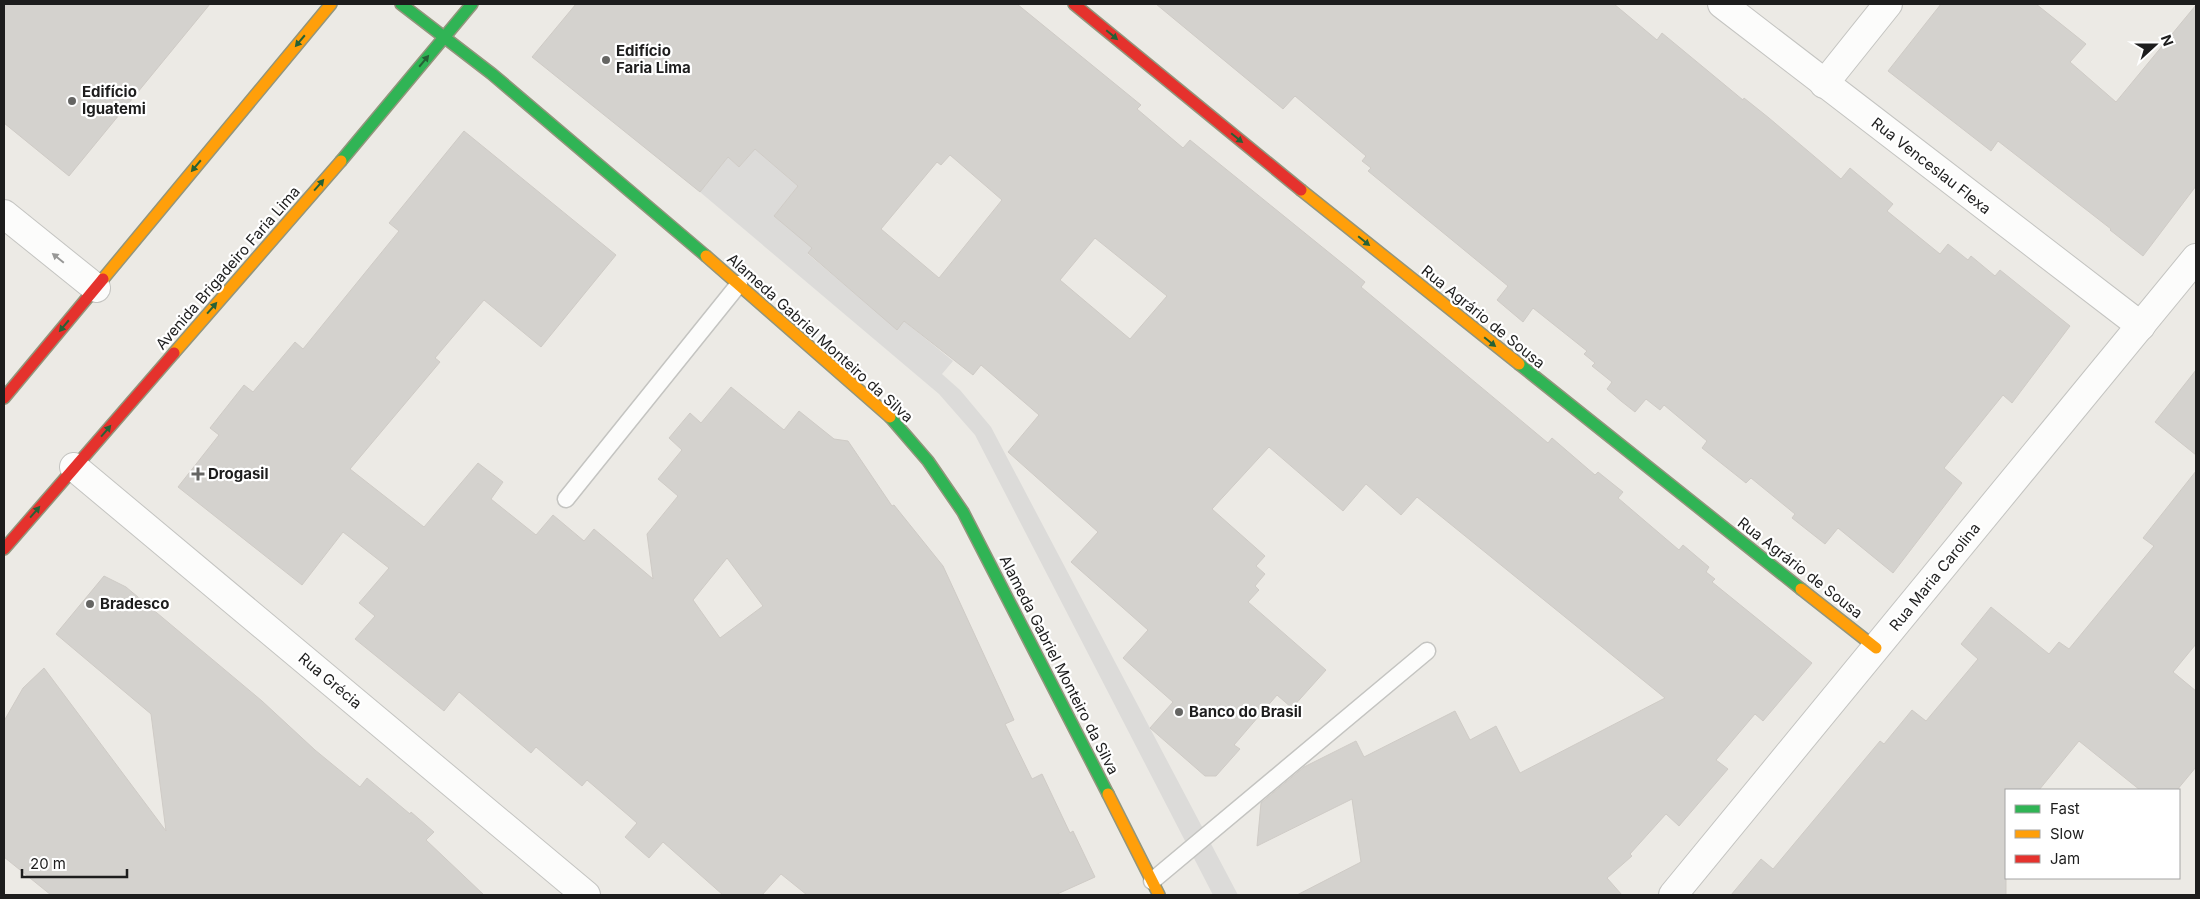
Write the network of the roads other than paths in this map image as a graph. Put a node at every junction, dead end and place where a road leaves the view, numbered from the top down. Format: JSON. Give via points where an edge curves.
{"nodes":[{"id":1,"x":331,"y":4,"type":"edge"},
{"id":2,"x":402,"y":4,"type":"edge"},
{"id":3,"x":472,"y":4,"type":"edge"},
{"id":4,"x":1074,"y":4,"type":"edge"},
{"id":5,"x":1722,"y":4,"type":"edge"},
{"id":6,"x":1888,"y":4,"type":"edge"},
{"id":7,"x":444,"y":36,"type":"junction"},
{"id":8,"x":1824,"y":84,"type":"junction"},
{"id":9,"x":4,"y":214,"type":"edge"},
{"id":10,"x":2196,"y":258,"type":"edge"},
{"id":11,"x":739,"y":284,"type":"junction"},
{"id":12,"x":96,"y":288,"type":"junction"},
{"id":13,"x":2141,"y":326,"type":"junction"},
{"id":14,"x":4,"y":398,"type":"edge"},
{"id":15,"x":74,"y":468,"type":"junction"},
{"id":16,"x":566,"y":499,"type":"dead end"},
{"id":17,"x":4,"y":549,"type":"edge"},
{"id":18,"x":1876,"y":648,"type":"junction"},
{"id":19,"x":1427,"y":651,"type":"dead end"},
{"id":20,"x":1155,"y":888,"type":"edge"},
{"id":21,"x":586,"y":895,"type":"edge"},
{"id":22,"x":1673,"y":895,"type":"edge"}],
"edges":[{"from":1,"to":12,"type":"main road","one_way":true},
{"from":2,"to":7,"type":"main road","name":"Alameda Gabriel Monteiro da Silva"},
{"from":3,"to":7,"type":"main road","name":"Avenida Brigadeiro Faria Lima"},
{"from":4,"to":18,"type":"main road","name":"Rua Agrário de Sousa","one_way":true,"via":[[1350,229]]},
{"from":5,"to":8,"type":"street","name":"Rua Venceslau Flexa"},
{"from":6,"to":8,"type":"street"},
{"from":7,"to":11,"type":"main road","name":"Alameda Gabriel Monteiro da Silva"},
{"from":15,"to":7,"type":"main road","name":"Avenida Brigadeiro Faria Lima","one_way":true,"via":[[336,166]]},
{"from":8,"to":13,"type":"street","name":"Rua Venceslau Flexa"},
{"from":12,"to":9,"type":"street","one_way":true},
{"from":10,"to":13,"type":"street","name":"Rua Maria Carolina"},
{"from":11,"to":16,"type":"lane"},
{"from":11,"to":20,"type":"main road","name":"Alameda Gabriel Monteiro da Silva","via":[[894,420],[933,468],[963,512]]},
{"from":12,"to":14,"type":"main road","one_way":true},
{"from":13,"to":18,"type":"street","name":"Rua Maria Carolina"},
{"from":17,"to":15,"type":"main road","name":"Avenida Brigadeiro Faria Lima","one_way":true},
{"from":15,"to":21,"type":"street","name":"Rua Grécia"},
{"from":18,"to":22,"type":"street","name":"Rua Maria Carolina"},
{"from":19,"to":20,"type":"lane"}]}
